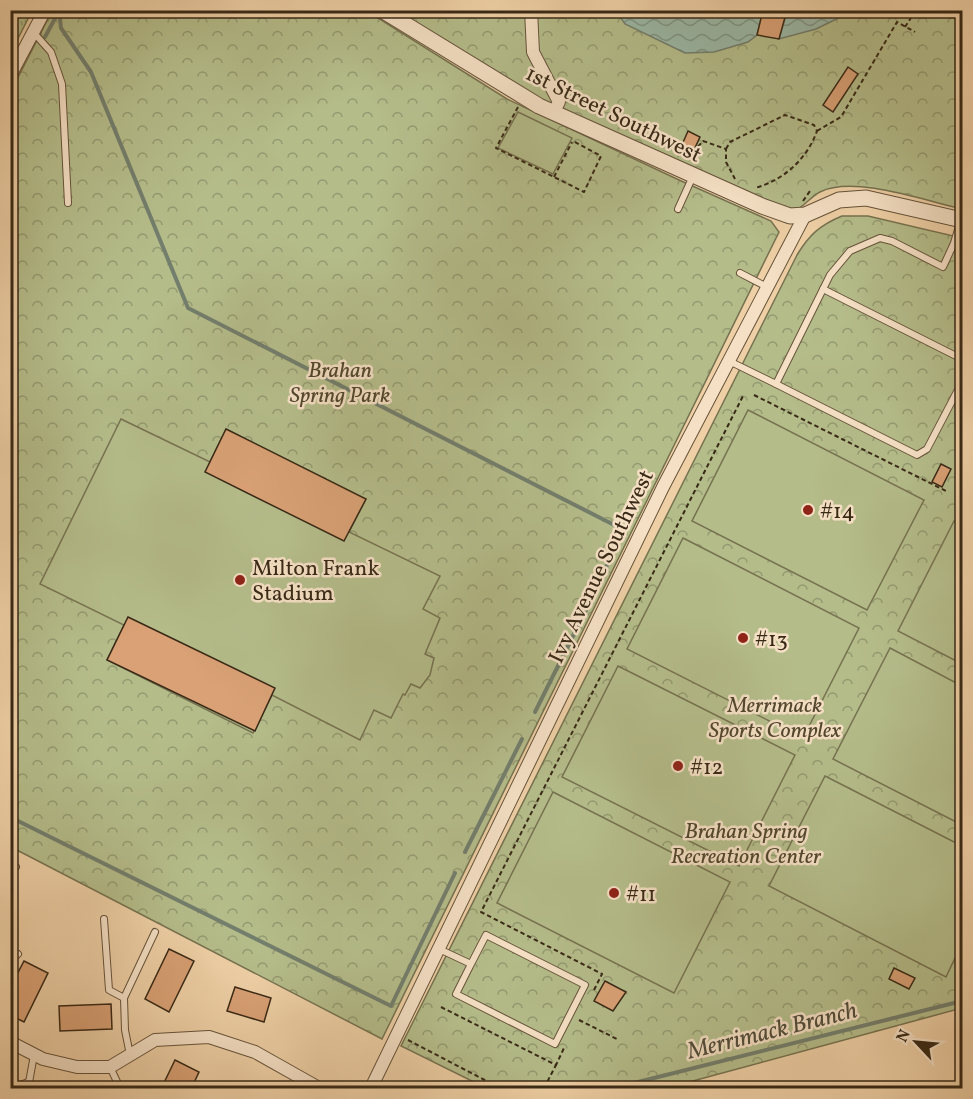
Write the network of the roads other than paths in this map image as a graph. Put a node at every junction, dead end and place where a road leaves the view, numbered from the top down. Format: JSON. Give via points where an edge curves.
{"nodes":[{"id":1,"x":45,"y":10,"type":"edge"},
{"id":2,"x":382,"y":10,"type":"edge"},
{"id":3,"x":531,"y":10,"type":"edge"},
{"id":4,"x":33,"y":32,"type":"junction"},
{"id":5,"x":10,"y":76,"type":"edge"},
{"id":6,"x":553,"y":113,"type":"junction"},
{"id":7,"x":687,"y":173,"type":"junction"},
{"id":8,"x":68,"y":203,"type":"dead end"},
{"id":9,"x":678,"y":209,"type":"dead end"},
{"id":10,"x":805,"y":214,"type":"junction"},
{"id":11,"x":962,"y":219,"type":"edge"},
{"id":12,"x":740,"y":273,"type":"dead end"},
{"id":13,"x":767,"y":287,"type":"junction"},
{"id":14,"x":823,"y":289,"type":"junction"},
{"id":15,"x":963,"y":358,"type":"edge"},
{"id":16,"x":729,"y":361,"type":"junction"},
{"id":17,"x":963,"y":382,"type":"edge"},
{"id":18,"x":776,"y":384,"type":"junction"},
{"id":19,"x":104,"y":919,"type":"dead end"},
{"id":20,"x":155,"y":932,"type":"dead end"},
{"id":21,"x":439,"y":949,"type":"junction"},
{"id":22,"x":18,"y":954,"type":"dead end"},
{"id":23,"x":10,"y":962,"type":"edge"},
{"id":24,"x":471,"y":964,"type":"junction"},
{"id":25,"x":124,"y":998,"type":"junction"},
{"id":26,"x":10,"y":1042,"type":"edge"},
{"id":27,"x":34,"y":1054,"type":"junction"},
{"id":28,"x":130,"y":1055,"type":"junction"},
{"id":29,"x":110,"y":1067,"type":"junction"},
{"id":30,"x":28,"y":1085,"type":"edge"},
{"id":31,"x":13,"y":1089,"type":"edge"},
{"id":32,"x":120,"y":1089,"type":"edge"},
{"id":33,"x":319,"y":1089,"type":"edge"},
{"id":34,"x":371,"y":1089,"type":"edge"}],
"edges":[{"from":1,"to":4,"type":"street"},
{"from":2,"to":6,"type":"street","name":"1st Street Southwest"},
{"from":3,"to":6,"type":"street","via":[[533,52],[559,102]]},
{"from":4,"to":5,"type":"street"},
{"from":4,"to":8,"type":"lane","via":[[51,52],[62,84]]},
{"from":6,"to":7,"type":"street","name":"1st Street Southwest"},
{"from":7,"to":9,"type":"lane"},
{"from":7,"to":10,"type":"street","name":"1st Street Southwest","via":[[790,216]]},
{"from":10,"to":11,"type":"street","via":[[839,200],[866,198]]},
{"from":10,"to":13,"type":"street","name":"Ivy Avenue Southwest"},
{"from":11,"to":14,"type":"lane","via":[[943,267],[880,238],[850,251],[838,262]]},
{"from":12,"to":13,"type":"lane"},
{"from":13,"to":16,"type":"street","name":"Ivy Avenue Southwest"},
{"from":14,"to":15,"type":"lane"},
{"from":14,"to":18,"type":"lane"},
{"from":16,"to":18,"type":"lane"},
{"from":16,"to":21,"type":"street","name":"Ivy Avenue Southwest"},
{"from":17,"to":18,"type":"lane","via":[[927,449],[917,455]]},
{"from":19,"to":25,"type":"lane","via":[[110,990]]},
{"from":20,"to":25,"type":"lane"},
{"from":21,"to":24,"type":"lane"},
{"from":21,"to":34,"type":"street","name":"Ivy Avenue Southwest"},
{"from":22,"to":23,"type":"lane"},
{"from":24,"to":24,"type":"lane","via":[[456,994],[555,1044],[585,985],[486,935]]},
{"from":25,"to":28,"type":"lane"},
{"from":26,"to":27,"type":"street"},
{"from":27,"to":29,"type":"street","via":[[77,1067]]},
{"from":27,"to":30,"type":"lane"},
{"from":28,"to":29,"type":"street"},
{"from":28,"to":33,"type":"street","via":[[155,1040],[209,1037],[255,1052]]},
{"from":29,"to":32,"type":"lane"},
{"from":30,"to":31,"type":"lane"}]}
